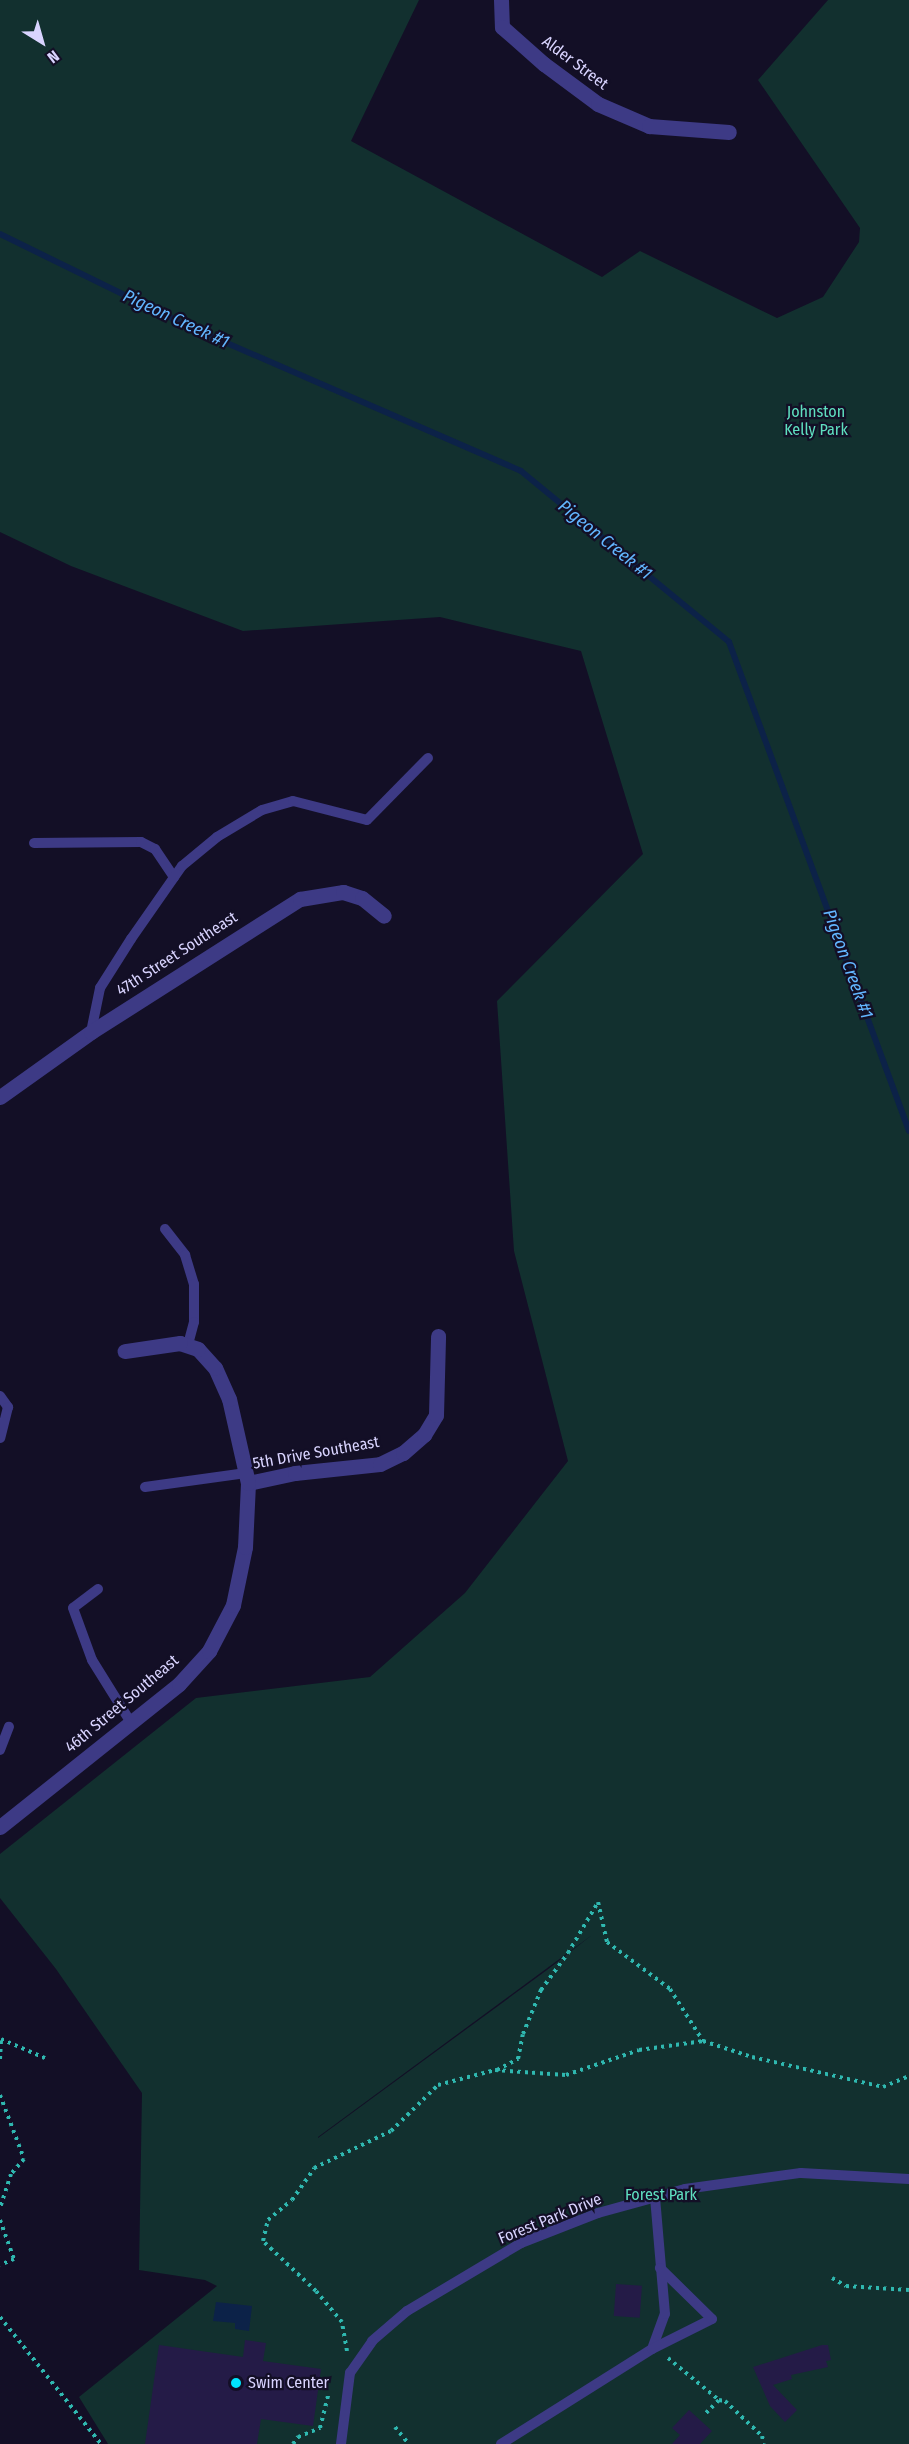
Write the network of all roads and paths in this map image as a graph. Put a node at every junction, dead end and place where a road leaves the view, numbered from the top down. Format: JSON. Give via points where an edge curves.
{"nodes":[{"id":1,"x":501,"y":0,"type":"edge"},
{"id":2,"x":729,"y":132,"type":"dead end"},
{"id":3,"x":428,"y":758,"type":"dead end"},
{"id":4,"x":34,"y":843,"type":"dead end"},
{"id":5,"x":174,"y":877,"type":"junction"},
{"id":6,"x":384,"y":916,"type":"dead end"},
{"id":7,"x":91,"y":1032,"type":"junction"},
{"id":8,"x":0,"y":1097,"type":"edge"},
{"id":9,"x":165,"y":1229,"type":"dead end"},
{"id":10,"x":438,"y":1336,"type":"dead end"},
{"id":11,"x":188,"y":1345,"type":"junction"},
{"id":12,"x":125,"y":1351,"type":"dead end"},
{"id":13,"x":0,"y":1396,"type":"edge"},
{"id":14,"x":0,"y":1438,"type":"edge"},
{"id":15,"x":247,"y":1478,"type":"junction"},
{"id":16,"x":145,"y":1487,"type":"dead end"},
{"id":17,"x":98,"y":1589,"type":"dead end"},
{"id":18,"x":130,"y":1721,"type":"junction"},
{"id":19,"x":9,"y":1727,"type":"dead end"},
{"id":20,"x":0,"y":1750,"type":"edge"},
{"id":21,"x":0,"y":1827,"type":"edge"},
{"id":22,"x":1,"y":2039,"type":"edge"},
{"id":23,"x":703,"y":2041,"type":"junction"},
{"id":24,"x":45,"y":2058,"type":"dead end"},
{"id":25,"x":0,"y":2059,"type":"edge"},
{"id":26,"x":495,"y":2070,"type":"junction"},
{"id":27,"x":909,"y":2076,"type":"edge"},
{"id":28,"x":0,"y":2095,"type":"edge"},
{"id":29,"x":909,"y":2179,"type":"edge"},
{"id":30,"x":655,"y":2198,"type":"junction"},
{"id":31,"x":0,"y":2207,"type":"edge"},
{"id":32,"x":0,"y":2220,"type":"edge"},
{"id":33,"x":0,"y":2265,"type":"edge"},
{"id":34,"x":660,"y":2268,"type":"junction"},
{"id":35,"x":832,"y":2278,"type":"dead end"},
{"id":36,"x":909,"y":2290,"type":"edge"},
{"id":37,"x":0,"y":2317,"type":"edge"},
{"id":38,"x":652,"y":2349,"type":"junction"},
{"id":39,"x":350,"y":2373,"type":"junction"},
{"id":40,"x":329,"y":2393,"type":"dead end"},
{"id":41,"x":719,"y":2400,"type":"junction"},
{"id":42,"x":706,"y":2413,"type":"dead end"},
{"id":43,"x":395,"y":2427,"type":"dead end"},
{"id":44,"x":101,"y":2444,"type":"edge"},
{"id":45,"x":293,"y":2444,"type":"edge"},
{"id":46,"x":341,"y":2444,"type":"edge"},
{"id":47,"x":409,"y":2444,"type":"edge"},
{"id":48,"x":501,"y":2444,"type":"edge"},
{"id":49,"x":764,"y":2444,"type":"edge"}],
"edges":[{"from":1,"to":2,"type":"street","name":"Alder Street","via":[[502,27],[598,104],[649,126]]},
{"from":3,"to":5,"type":"lane","via":[[367,820],[293,801],[262,810],[217,837]]},
{"from":4,"to":5,"type":"lane","via":[[141,842],[154,849]]},
{"from":5,"to":7,"type":"lane","via":[[100,988]]},
{"from":6,"to":7,"type":"street","name":"47th Street Southeast","via":[[362,898],[342,892],[300,898]]},
{"from":7,"to":8,"type":"street","name":"47th Street Southeast"},
{"from":9,"to":11,"type":"lane","via":[[186,1255],[194,1284],[194,1322]]},
{"from":10,"to":15,"type":"street","name":"5th Drive Southeast","via":[[436,1415],[424,1435],[403,1453],[380,1464]]},
{"from":11,"to":12,"type":"street"},
{"from":11,"to":15,"type":"street","name":"46th Street Southeast","via":[[198,1349],[216,1368],[230,1399]]},
{"from":13,"to":14,"type":"lane","via":[[8,1407]]},
{"from":15,"to":16,"type":"lane"},
{"from":15,"to":18,"type":"street","name":"46th Street Southeast","via":[[245,1547],[233,1605],[201,1659],[179,1684]]},
{"from":17,"to":18,"type":"lane","via":[[73,1608],[92,1660]]},
{"from":18,"to":21,"type":"street","name":"46th Street Southeast"},
{"from":19,"to":20,"type":"lane"},
{"from":22,"to":24,"type":"path"},
{"from":22,"to":25,"type":"path"},
{"from":23,"to":26,"type":"path","via":[[639,2050],[566,2075]]},
{"from":23,"to":26,"type":"path","via":[[670,1989],[607,1942],[598,1902],[541,1990],[523,2034],[518,2059]]},
{"from":23,"to":27,"type":"path","via":[[752,2057],[883,2087]]},
{"from":26,"to":39,"type":"path","via":[[438,2085],[391,2131],[314,2168],[292,2200],[268,2220],[263,2241],[316,2291],[342,2322]]},
{"from":28,"to":31,"type":"path","via":[[24,2159],[11,2174]]},
{"from":29,"to":30,"type":"lane","name":"Forest Park Drive","via":[[801,2173],[685,2189]]},
{"from":30,"to":34,"type":"lane"},
{"from":30,"to":39,"type":"lane","name":"Forest Park Drive","via":[[598,2213],[521,2243],[407,2310],[372,2341]]},
{"from":32,"to":33,"type":"path","via":[[14,2259]]},
{"from":34,"to":38,"type":"lane","via":[[665,2314]]},
{"from":34,"to":38,"type":"lane","via":[[712,2319]]},
{"from":35,"to":36,"type":"path","via":[[846,2286]]},
{"from":37,"to":44,"type":"path"},
{"from":38,"to":41,"type":"path"},
{"from":38,"to":48,"type":"lane"},
{"from":39,"to":46,"type":"lane","name":"Forest Park Drive"},
{"from":40,"to":45,"type":"path","via":[[320,2428]]},
{"from":41,"to":42,"type":"path"},
{"from":41,"to":49,"type":"path","via":[[762,2436]]},
{"from":43,"to":47,"type":"path"}]}
